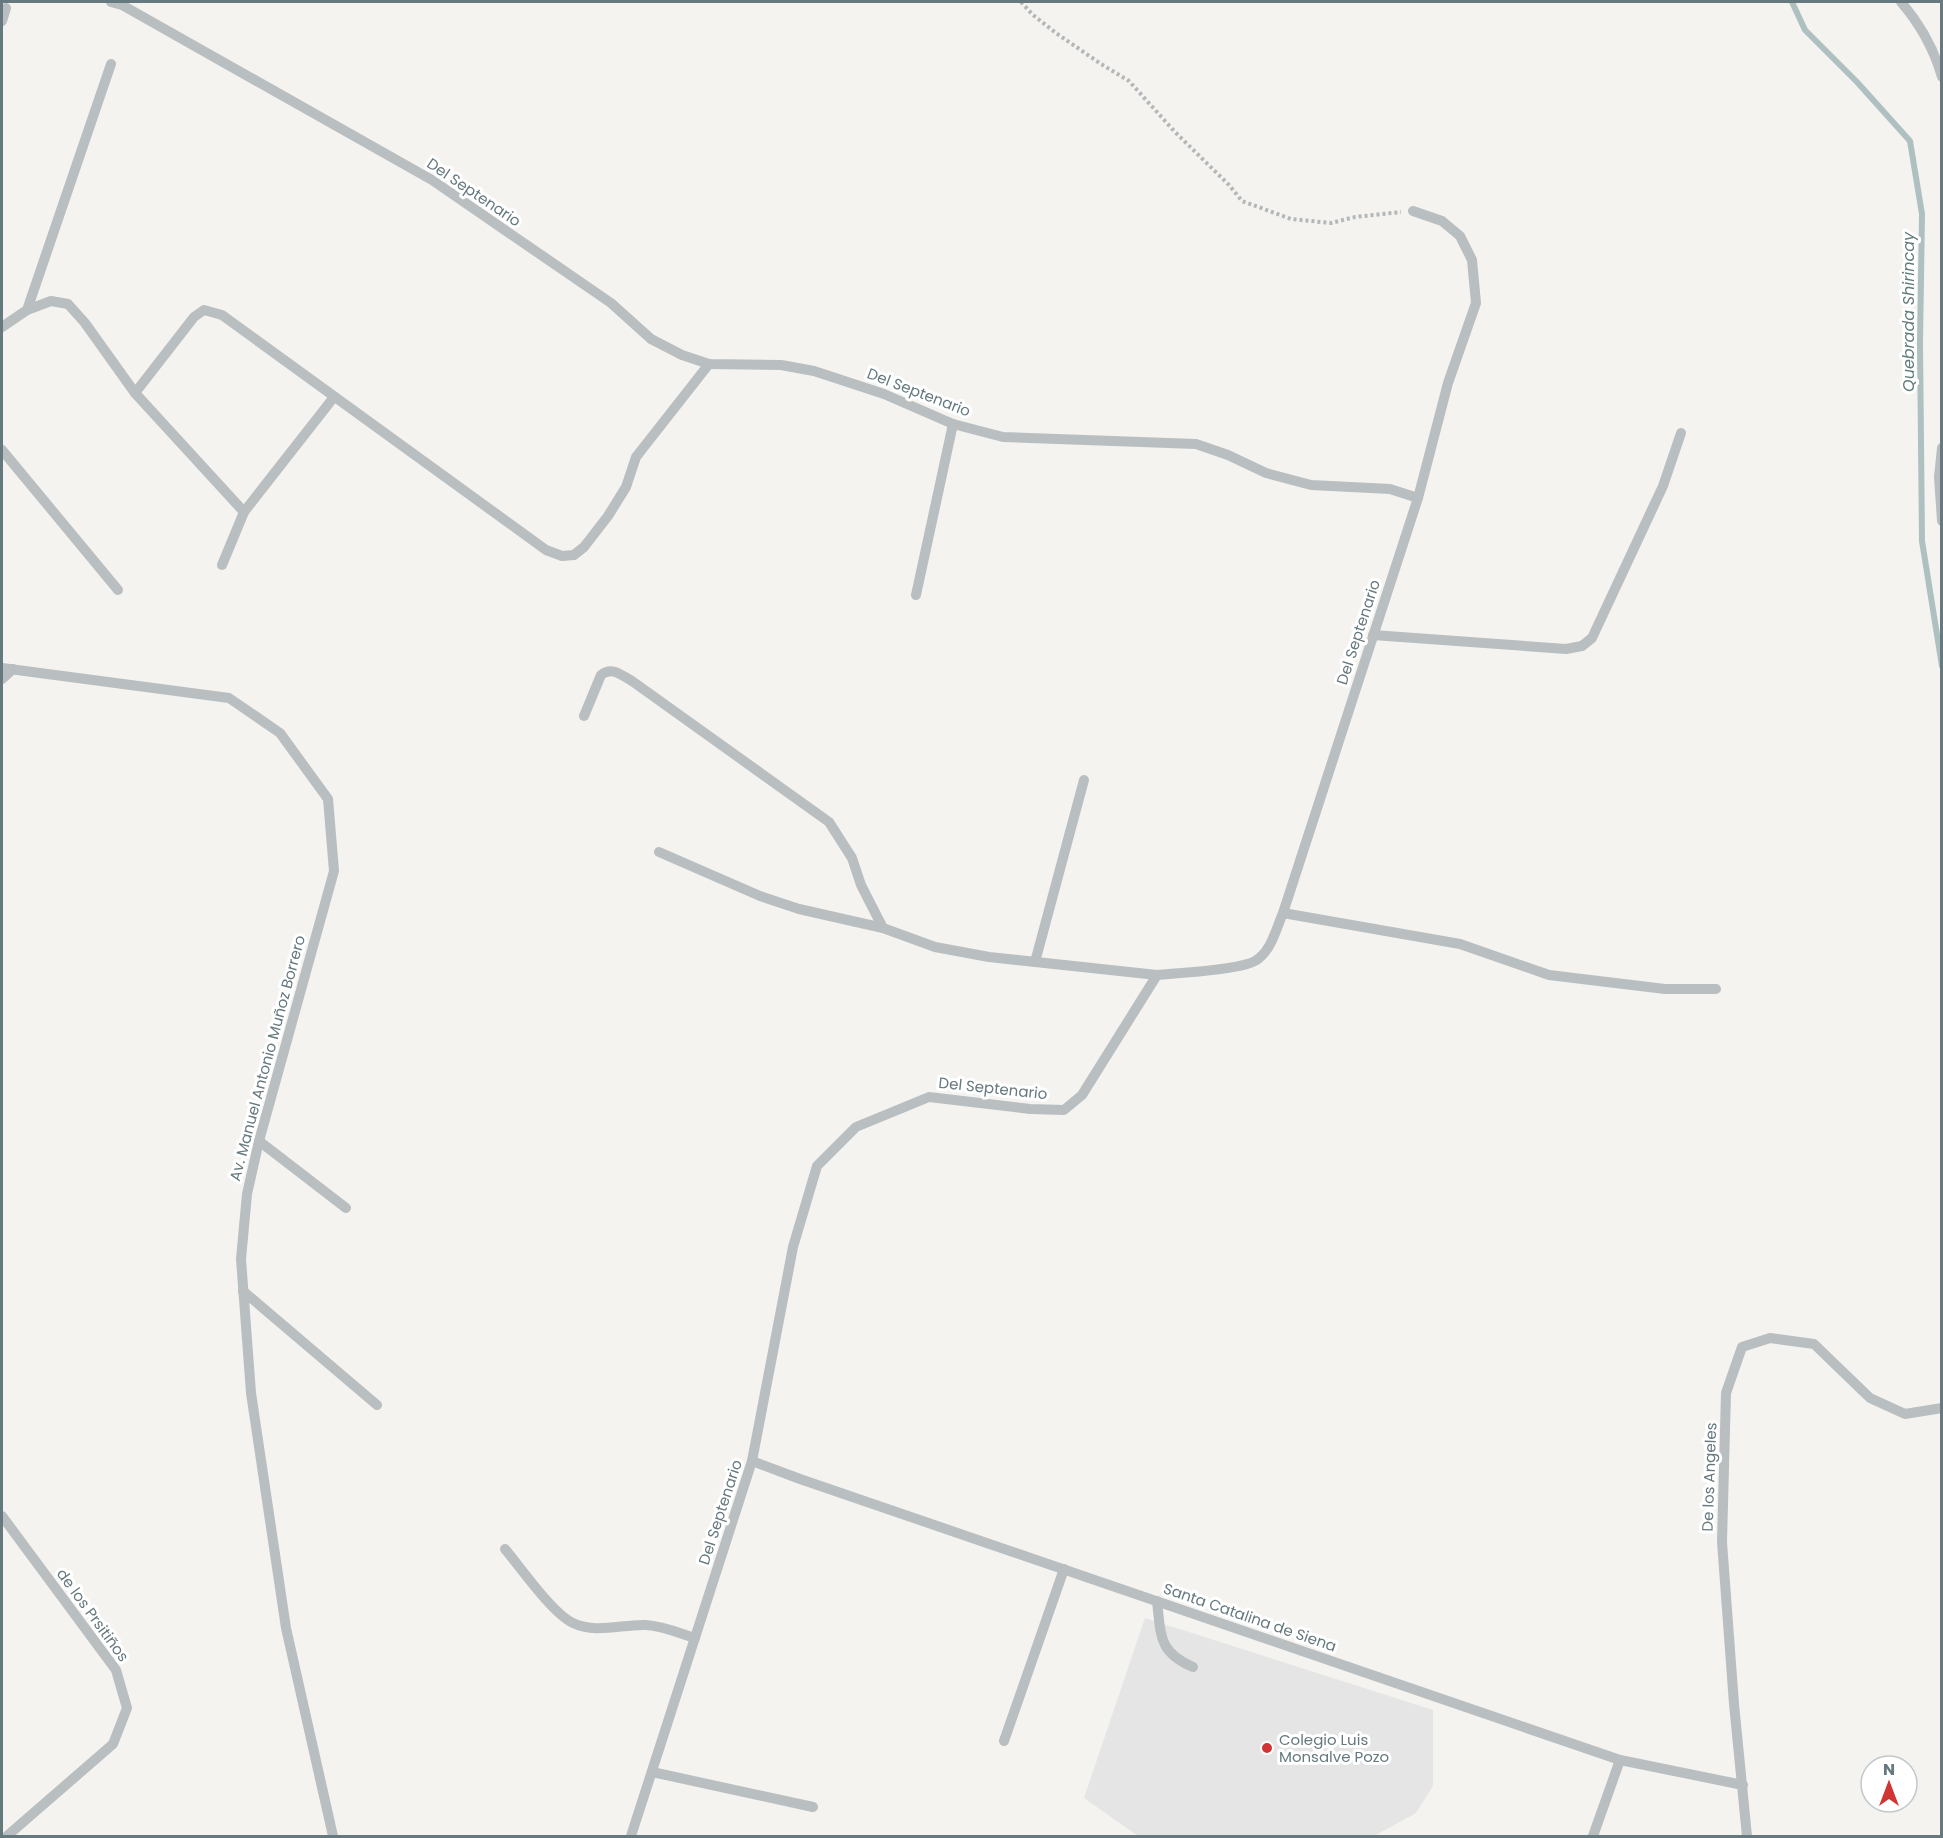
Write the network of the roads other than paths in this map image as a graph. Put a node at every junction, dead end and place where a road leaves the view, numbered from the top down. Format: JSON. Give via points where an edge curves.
{"nodes":[{"id":1,"x":111,"y":2,"type":"edge"},
{"id":2,"x":1901,"y":2,"type":"edge"},
{"id":3,"x":6,"y":8,"type":"dead end"},
{"id":4,"x":2,"y":21,"type":"edge"},
{"id":5,"x":111,"y":64,"type":"dead end"},
{"id":6,"x":1941,"y":77,"type":"edge"},
{"id":7,"x":1413,"y":211,"type":"road end"},
{"id":8,"x":27,"y":310,"type":"junction"},
{"id":9,"x":2,"y":327,"type":"edge"},
{"id":10,"x":709,"y":364,"type":"junction"},
{"id":11,"x":135,"y":393,"type":"junction"},
{"id":12,"x":334,"y":397,"type":"junction"},
{"id":13,"x":952,"y":424,"type":"junction"},
{"id":14,"x":1681,"y":433,"type":"dead end"},
{"id":15,"x":1941,"y":448,"type":"edge"},
{"id":16,"x":2,"y":450,"type":"edge"},
{"id":17,"x":1418,"y":498,"type":"junction"},
{"id":18,"x":244,"y":512,"type":"junction"},
{"id":19,"x":1941,"y":522,"type":"edge"},
{"id":20,"x":222,"y":565,"type":"dead end"},
{"id":21,"x":118,"y":590,"type":"dead end"},
{"id":22,"x":916,"y":595,"type":"dead end"},
{"id":23,"x":1373,"y":635,"type":"junction"},
{"id":24,"x":2,"y":668,"type":"edge"},
{"id":25,"x":13,"y":669,"type":"junction"},
{"id":26,"x":2,"y":680,"type":"edge"},
{"id":27,"x":584,"y":716,"type":"dead end"},
{"id":28,"x":1084,"y":780,"type":"dead end"},
{"id":29,"x":659,"y":852,"type":"dead end"},
{"id":30,"x":1283,"y":913,"type":"junction"},
{"id":31,"x":883,"y":928,"type":"junction"},
{"id":32,"x":1035,"y":962,"type":"junction"},
{"id":33,"x":1157,"y":975,"type":"junction"},
{"id":34,"x":1716,"y":989,"type":"dead end"},
{"id":35,"x":259,"y":1141,"type":"junction"},
{"id":36,"x":346,"y":1208,"type":"dead end"},
{"id":37,"x":243,"y":1291,"type":"junction"},
{"id":38,"x":378,"y":1405,"type":"dead end"},
{"id":39,"x":1941,"y":1408,"type":"edge"},
{"id":40,"x":752,"y":1461,"type":"junction"},
{"id":41,"x":2,"y":1516,"type":"edge"},
{"id":42,"x":505,"y":1549,"type":"dead end"},
{"id":43,"x":1064,"y":1569,"type":"junction"},
{"id":44,"x":1157,"y":1601,"type":"junction"},
{"id":45,"x":695,"y":1638,"type":"junction"},
{"id":46,"x":1193,"y":1667,"type":"dead end"},
{"id":47,"x":1004,"y":1741,"type":"dead end"},
{"id":48,"x":1620,"y":1760,"type":"junction"},
{"id":49,"x":652,"y":1772,"type":"junction"},
{"id":50,"x":1743,"y":1785,"type":"junction"},
{"id":51,"x":813,"y":1807,"type":"dead end"},
{"id":52,"x":6,"y":1836,"type":"edge"},
{"id":53,"x":333,"y":1836,"type":"edge"},
{"id":54,"x":631,"y":1836,"type":"edge"},
{"id":55,"x":1593,"y":1836,"type":"edge"},
{"id":56,"x":1747,"y":1836,"type":"edge"}],
"edges":[{"from":1,"to":10,"type":"street","name":"Del Septenario","via":[[432,180],[611,303],[651,339]]},
{"from":2,"to":6,"type":"street","via":[[1936,57]]},
{"from":3,"to":4,"type":"street"},
{"from":5,"to":8,"type":"street"},
{"from":7,"to":17,"type":"street","via":[[1442,220],[1460,236],[1472,260],[1476,303],[1448,383]]},
{"from":8,"to":9,"type":"street"},
{"from":8,"to":11,"type":"street","via":[[51,301],[68,304]]},
{"from":10,"to":12,"type":"street","via":[[636,457],[626,487],[608,516],[574,555],[562,556],[546,550]]},
{"from":10,"to":13,"type":"street","name":"Del Septenario","via":[[781,365],[814,371],[884,394]]},
{"from":11,"to":12,"type":"street","via":[[194,317],[204,310],[222,315]]},
{"from":11,"to":18,"type":"street"},
{"from":12,"to":18,"type":"street"},
{"from":13,"to":17,"type":"street","name":"Del Septenario","via":[[1003,437],[1196,444],[1228,454],[1266,473],[1311,485],[1390,489]]},
{"from":13,"to":22,"type":"street"},
{"from":14,"to":23,"type":"street","via":[[1639,538],[1592,638],[1582,646],[1566,649]]},
{"from":15,"to":19,"type":"street"},
{"from":16,"to":21,"type":"street"},
{"from":17,"to":23,"type":"street","name":"Del Septenario"},
{"from":18,"to":20,"type":"street"},
{"from":23,"to":30,"type":"street","name":"Del Septenario"},
{"from":24,"to":25,"type":"street","name":"Av. Manuel Antonio Muñoz Borrero"},
{"from":25,"to":26,"type":"street"},
{"from":25,"to":35,"type":"street","name":"Av. Manuel Antonio Muñoz Borrero","via":[[229,698],[280,733],[328,799],[334,871]]},
{"from":27,"to":31,"type":"street","via":[[600,675],[613,670],[632,681],[829,822],[852,858]]},
{"from":28,"to":32,"type":"street"},
{"from":29,"to":31,"type":"street","via":[[760,896]]},
{"from":30,"to":33,"type":"street","name":"Del Septenario","via":[[1269,947],[1255,961]]},
{"from":30,"to":34,"type":"street","via":[[1460,944],[1548,975],[1665,989]]},
{"from":31,"to":32,"type":"street","via":[[935,947]]},
{"from":32,"to":33,"type":"street"},
{"from":33,"to":40,"type":"street","name":"Del Septenario","via":[[1083,1095],[1064,1110],[929,1096],[856,1127],[817,1166],[793,1247]]},
{"from":35,"to":36,"type":"street"},
{"from":35,"to":37,"type":"street","name":"Av. Manuel Antonio Muñoz Borrero","via":[[247,1194],[241,1259]]},
{"from":37,"to":38,"type":"street"},
{"from":37,"to":53,"type":"street","name":"Av. Manuel Antonio Muñoz Borrero","via":[[251,1393],[286,1629]]},
{"from":39,"to":50,"type":"street","name":"De los Angeles","via":[[1905,1414],[1870,1398],[1814,1344],[1770,1338],[1742,1347],[1726,1393],[1722,1542]]},
{"from":40,"to":43,"type":"street","name":"Santa Catalina de Siena"},
{"from":40,"to":45,"type":"street","name":"Del Septenario"},
{"from":41,"to":52,"type":"street","name":"de los Prsitiños","via":[[116,1670],[127,1708],[113,1744]]},
{"from":42,"to":45,"type":"street","via":[[548,1602],[572,1623],[589,1628],[646,1625]]},
{"from":43,"to":44,"type":"street","name":"Santa Catalina de Siena"},
{"from":43,"to":47,"type":"street"},
{"from":44,"to":46,"type":"street","via":[[1164,1646]]},
{"from":44,"to":48,"type":"street","name":"Santa Catalina de Siena"},
{"from":45,"to":49,"type":"street","name":"Del Septenario"},
{"from":48,"to":50,"type":"street","name":"Santa Catalina de Siena"},
{"from":48,"to":55,"type":"street"},
{"from":49,"to":51,"type":"street"},
{"from":49,"to":54,"type":"street","name":"Del Septenario"},
{"from":50,"to":56,"type":"street","name":"De los Angeles"}]}
